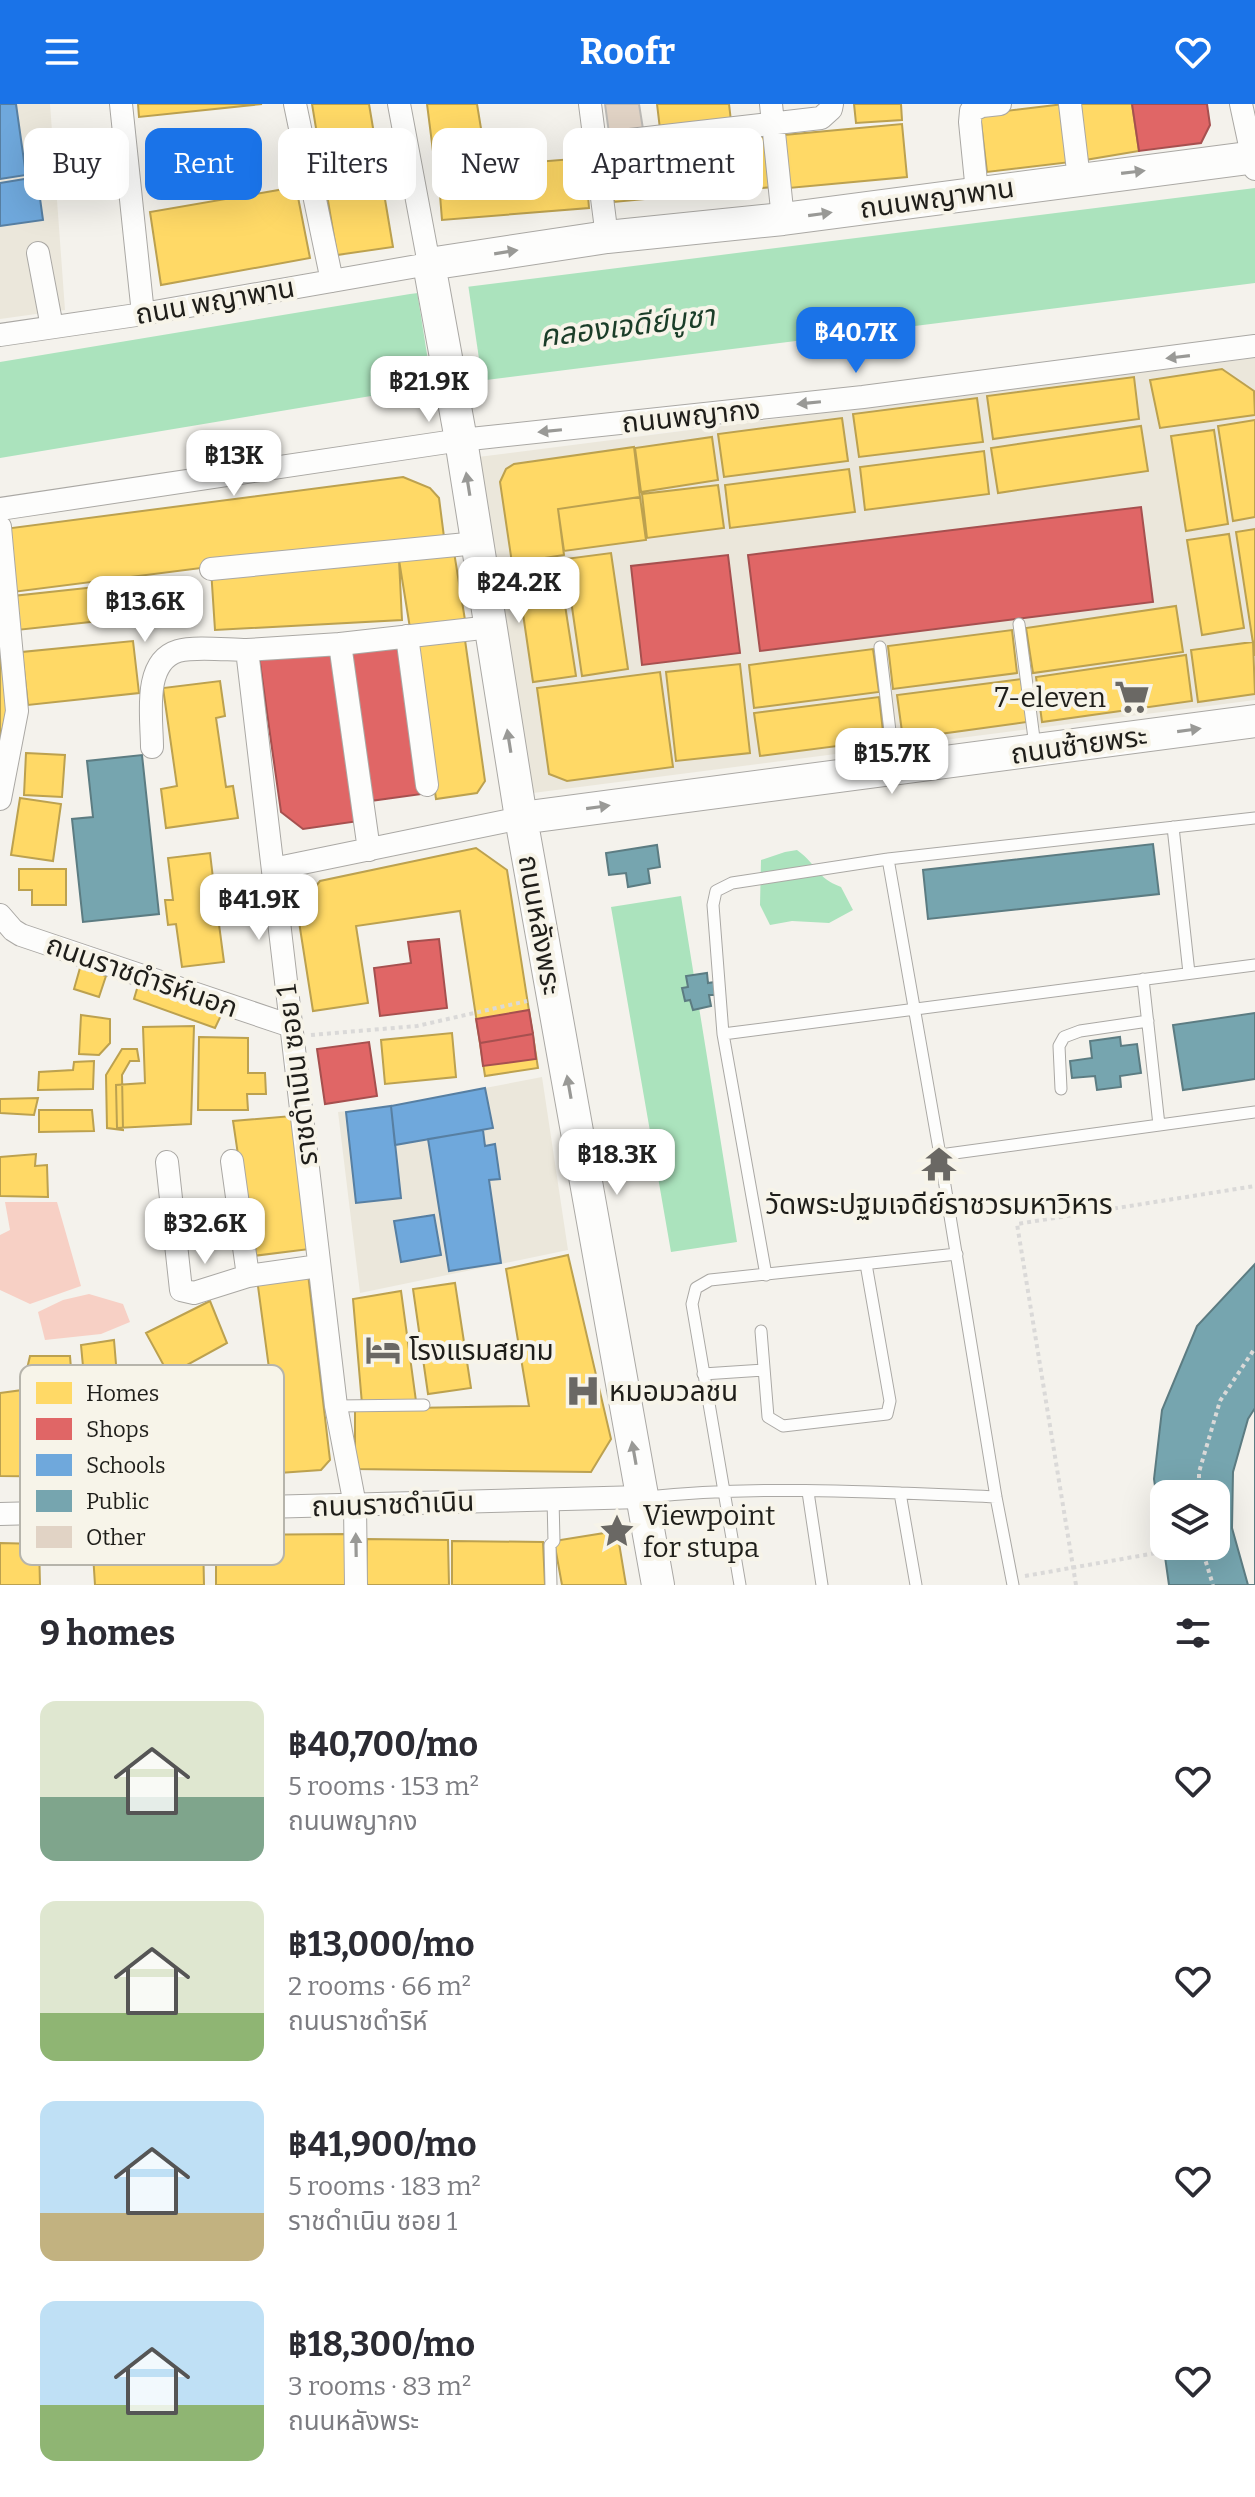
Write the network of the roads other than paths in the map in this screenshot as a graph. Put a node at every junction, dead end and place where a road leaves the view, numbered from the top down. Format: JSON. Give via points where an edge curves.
{"nodes":[{"id":1,"x":121,"y":104,"type":"edge"},
{"id":2,"x":295,"y":104,"type":"edge"},
{"id":3,"x":399,"y":104,"type":"edge"},
{"id":4,"x":590,"y":104,"type":"edge"},
{"id":5,"x":832,"y":104,"type":"edge"},
{"id":6,"x":1000,"y":104,"type":"edge"},
{"id":7,"x":1070,"y":104,"type":"edge"},
{"id":8,"x":1241,"y":104,"type":"edge"},
{"id":9,"x":772,"y":114,"type":"edge"},
{"id":10,"x":593,"y":128,"type":"edge"},
{"id":11,"x":689,"y":128,"type":"edge"},
{"id":12,"x":1254,"y":162,"type":"edge"},
{"id":13,"x":1079,"y":179,"type":"junction"},
{"id":14,"x":977,"y":192,"type":"junction"},
{"id":15,"x":602,"y":200,"type":"edge"},
{"id":16,"x":783,"y":219,"type":"junction"},
{"id":17,"x":607,"y":237,"type":"junction"},
{"id":18,"x":38,"y":253,"type":"dead end"},
{"id":19,"x":431,"y":273,"type":"junction"},
{"id":20,"x":332,"y":281,"type":"junction"},
{"id":21,"x":143,"y":314,"type":"junction"},
{"id":22,"x":52,"y":327,"type":"junction"},
{"id":23,"x":0,"y":335,"type":"edge"},
{"id":24,"x":1255,"y":346,"type":"edge"},
{"id":25,"x":461,"y":440,"type":"junction"},
{"id":26,"x":0,"y":509,"type":"edge"},
{"id":27,"x":0,"y":527,"type":"edge"},
{"id":28,"x":477,"y":543,"type":"junction"},
{"id":29,"x":211,"y":569,"type":"dead end"},
{"id":30,"x":1019,"y":624,"type":"dead end"},
{"id":31,"x":491,"y":627,"type":"junction"},
{"id":32,"x":407,"y":636,"type":"junction"},
{"id":33,"x":340,"y":644,"type":"junction"},
{"id":34,"x":880,"y":647,"type":"dead end"},
{"id":35,"x":247,"y":650,"type":"junction"},
{"id":36,"x":1255,"y":721,"type":"edge"},
{"id":37,"x":152,"y":747,"type":"dead end"},
{"id":38,"x":1036,"y":751,"type":"junction"},
{"id":39,"x":895,"y":768,"type":"junction"},
{"id":40,"x":427,"y":785,"type":"dead end"},
{"id":41,"x":0,"y":799,"type":"edge"},
{"id":42,"x":521,"y":818,"type":"junction"},
{"id":43,"x":1255,"y":818,"type":"edge"},
{"id":44,"x":1173,"y":827,"type":"junction"},
{"id":45,"x":369,"y":850,"type":"junction"},
{"id":46,"x":888,"y":859,"type":"junction"},
{"id":47,"x":273,"y":869,"type":"junction"},
{"id":48,"x":0,"y":915,"type":"edge"},
{"id":49,"x":1255,"y":965,"type":"edge"},
{"id":50,"x":1189,"y":973,"type":"junction"},
{"id":51,"x":1143,"y":979,"type":"junction"},
{"id":52,"x":914,"y":1010,"type":"junction"},
{"id":53,"x":1148,"y":1021,"type":"junction"},
{"id":54,"x":292,"y":1032,"type":"junction"},
{"id":55,"x":723,"y":1034,"type":"junction"},
{"id":56,"x":1061,"y":1089,"type":"dead end"},
{"id":57,"x":1255,"y":1112,"type":"edge"},
{"id":58,"x":1159,"y":1125,"type":"junction"},
{"id":59,"x":940,"y":1155,"type":"junction"},
{"id":60,"x":232,"y":1161,"type":"dead end"},
{"id":61,"x":167,"y":1162,"type":"dead end"},
{"id":62,"x":957,"y":1254,"type":"junction"},
{"id":63,"x":866,"y":1264,"type":"junction"},
{"id":64,"x":319,"y":1266,"type":"junction"},
{"id":65,"x":766,"y":1275,"type":"junction"},
{"id":66,"x":248,"y":1276,"type":"junction"},
{"id":67,"x":761,"y":1331,"type":"dead end"},
{"id":68,"x":764,"y":1370,"type":"junction"},
{"id":69,"x":703,"y":1374,"type":"junction"},
{"id":70,"x":424,"y":1405,"type":"dead end"},
{"id":71,"x":336,"y":1406,"type":"junction"},
{"id":72,"x":723,"y":1492,"type":"junction"},
{"id":73,"x":808,"y":1492,"type":"junction"},
{"id":74,"x":900,"y":1493,"type":"junction"},
{"id":75,"x":642,"y":1497,"type":"junction"},
{"id":76,"x":996,"y":1497,"type":"junction"},
{"id":77,"x":553,"y":1499,"type":"junction"},
{"id":78,"x":355,"y":1505,"type":"junction"},
{"id":79,"x":284,"y":1507,"type":"edge"},
{"id":80,"x":20,"y":1513,"type":"edge"},
{"id":81,"x":0,"y":1514,"type":"edge"},
{"id":82,"x":1013,"y":1581,"type":"edge"},
{"id":83,"x":356,"y":1585,"type":"edge"},
{"id":84,"x":551,"y":1585,"type":"edge"},
{"id":85,"x":658,"y":1585,"type":"edge"},
{"id":86,"x":740,"y":1585,"type":"edge"},
{"id":87,"x":822,"y":1585,"type":"edge"},
{"id":88,"x":916,"y":1585,"type":"edge"}],
"edges":[{"from":1,"to":21,"type":"street"},
{"from":2,"to":20,"type":"street"},
{"from":3,"to":19,"type":"street"},
{"from":4,"to":10,"type":"street"},
{"from":5,"to":9,"type":"street","via":[[821,118]]},
{"from":6,"to":14,"type":"street","via":[[971,111]]},
{"from":7,"to":13,"type":"street"},
{"from":8,"to":12,"type":"street"},
{"from":9,"to":11,"type":"street"},
{"from":9,"to":16,"type":"street"},
{"from":13,"to":12,"type":"main road","name":"ถนนพญาพาน","one_way":true},
{"from":13,"to":14,"type":"main road","name":"ถนนพญาพาน"},
{"from":16,"to":14,"type":"main road","name":"ถนนพญาพาน","one_way":true},
{"from":15,"to":17,"type":"street"},
{"from":16,"to":17,"type":"main road","name":"ถนนพญาพาน"},
{"from":19,"to":17,"type":"main road","name":"ถนนพญาพาน","one_way":true},
{"from":18,"to":22,"type":"street"},
{"from":19,"to":20,"type":"street","name":"ถนน พญาพาน"},
{"from":19,"to":25,"type":"main road","name":"ถนนหลังพระ"},
{"from":20,"to":21,"type":"street","name":"ถนน พญาพาน"},
{"from":21,"to":22,"type":"street","name":"ถนน พญาพาน"},
{"from":22,"to":23,"type":"street","name":"ถนน พญาพาน"},
{"from":24,"to":25,"type":"street","name":"ถนนพญากง","one_way":true,"via":[[863,397]]},
{"from":25,"to":26,"type":"street","name":"ถนนพญากง"},
{"from":28,"to":25,"type":"main road","name":"ถนนหลังพระ","one_way":true},
{"from":27,"to":41,"type":"street","via":[[17,711]]},
{"from":28,"to":29,"type":"street"},
{"from":28,"to":31,"type":"main road","name":"ถนนหลังพระ"},
{"from":30,"to":38,"type":"lane"},
{"from":31,"to":32,"type":"street"},
{"from":42,"to":31,"type":"main road","name":"ถนนหลังพระ","one_way":true},
{"from":32,"to":33,"type":"street"},
{"from":32,"to":40,"type":"street"},
{"from":33,"to":35,"type":"street"},
{"from":33,"to":45,"type":"street"},
{"from":34,"to":39,"type":"lane"},
{"from":35,"to":37,"type":"street","via":[[179,651],[162,659],[153,679]]},
{"from":35,"to":47,"type":"street","name":"ราชดำเนิน ซอย 1"},
{"from":38,"to":36,"type":"main road","name":"ถนนซ้ายพระ","one_way":true},
{"from":38,"to":39,"type":"main road","name":"ถนนซ้ายพระ"},
{"from":42,"to":39,"type":"main road","name":"ถนนซ้ายพระ","one_way":true},
{"from":42,"to":45,"type":"street"},
{"from":75,"to":42,"type":"main road","name":"ถนนหลังพระ","one_way":true},
{"from":43,"to":44,"type":"lane"},
{"from":44,"to":46,"type":"lane"},
{"from":44,"to":50,"type":"lane"},
{"from":45,"to":47,"type":"street"},
{"from":46,"to":52,"type":"lane"},
{"from":46,"to":55,"type":"lane","via":[[732,883],[716,891]]},
{"from":47,"to":54,"type":"street","name":"ราชดำเนิน ซอย 1"},
{"from":48,"to":54,"type":"street","name":"ถนนราชดำริห์นอก","via":[[21,935]]},
{"from":49,"to":50,"type":"lane"},
{"from":50,"to":51,"type":"lane"},
{"from":51,"to":52,"type":"lane"},
{"from":51,"to":53,"type":"lane"},
{"from":52,"to":55,"type":"lane"},
{"from":52,"to":59,"type":"lane"},
{"from":53,"to":56,"type":"lane","via":[[1064,1037],[1059,1046]]},
{"from":53,"to":58,"type":"lane"},
{"from":54,"to":64,"type":"street","name":"ราชดำเนิน ซอย 1"},
{"from":55,"to":65,"type":"lane"},
{"from":57,"to":58,"type":"lane"},
{"from":58,"to":59,"type":"lane"},
{"from":59,"to":62,"type":"lane"},
{"from":60,"to":66,"type":"street"},
{"from":61,"to":66,"type":"street","via":[[181,1290],[194,1293]]},
{"from":62,"to":63,"type":"lane"},
{"from":62,"to":76,"type":"lane"},
{"from":63,"to":65,"type":"lane"},
{"from":63,"to":68,"type":"lane","via":[[890,1401],[887,1414],[783,1426],[768,1417]]},
{"from":64,"to":66,"type":"street"},
{"from":64,"to":71,"type":"street","name":"ราชดำเนิน ซอย 1"},
{"from":65,"to":69,"type":"lane","via":[[710,1280],[696,1288],[692,1304]]},
{"from":67,"to":68,"type":"lane"},
{"from":68,"to":69,"type":"lane"},
{"from":69,"to":72,"type":"lane"},
{"from":70,"to":71,"type":"lane"},
{"from":71,"to":78,"type":"street","name":"ราชดำเนิน ซอย 1"},
{"from":72,"to":73,"type":"lane"},
{"from":72,"to":75,"type":"lane"},
{"from":72,"to":86,"type":"lane"},
{"from":73,"to":74,"type":"lane"},
{"from":73,"to":87,"type":"lane"},
{"from":74,"to":76,"type":"lane"},
{"from":74,"to":88,"type":"lane"},
{"from":75,"to":77,"type":"street","name":"ถนนราชดำเนิน"},
{"from":75,"to":85,"type":"main road","name":"ถนนหลังพระ"},
{"from":76,"to":82,"type":"lane"},
{"from":77,"to":78,"type":"street","name":"ถนนราชดำเนิน"},
{"from":77,"to":84,"type":"lane"},
{"from":78,"to":79,"type":"street","name":"ถนนราชดำเนิน"},
{"from":83,"to":78,"type":"street","name":"ราชดำเนิน ซอย 1","one_way":true},
{"from":80,"to":81,"type":"street","name":"ถนนราชดำเนิน"}]}
